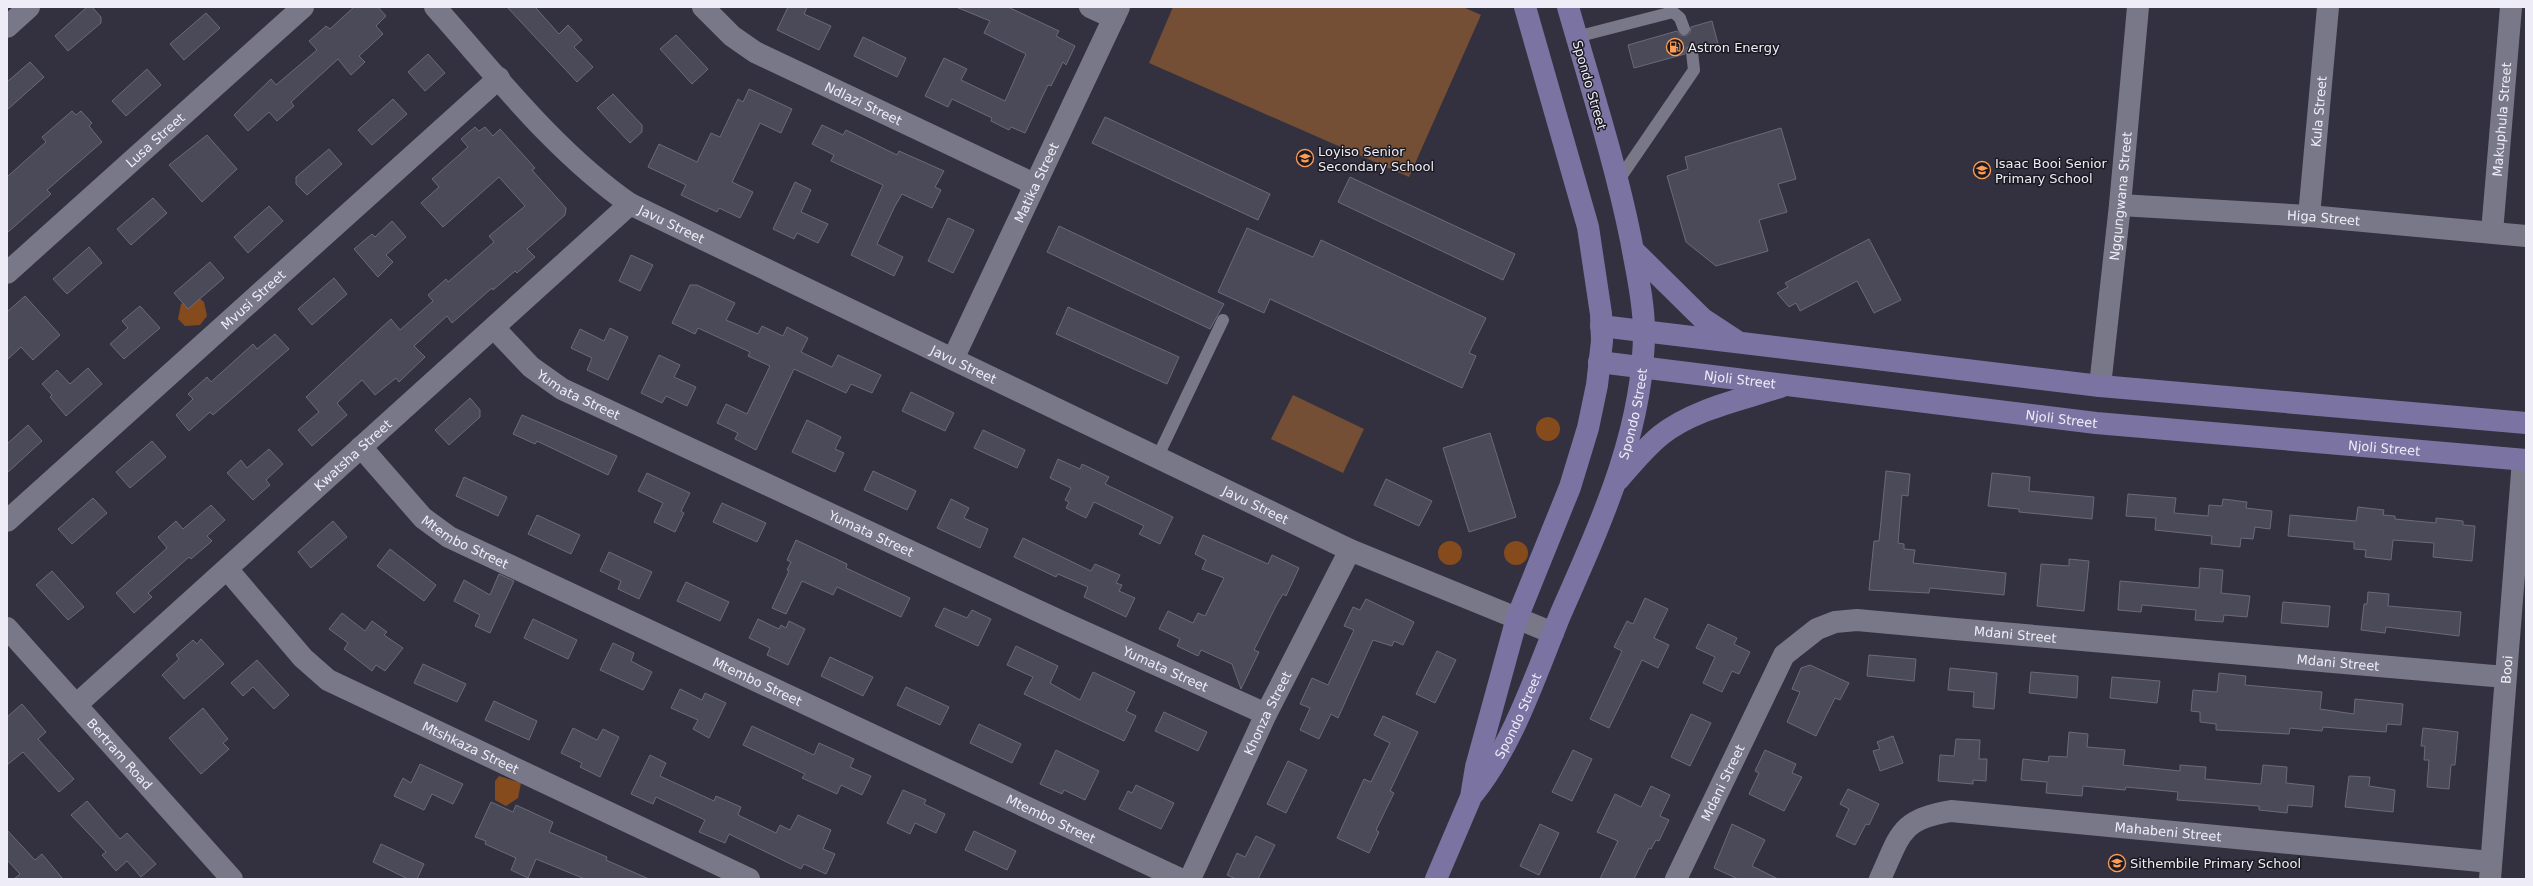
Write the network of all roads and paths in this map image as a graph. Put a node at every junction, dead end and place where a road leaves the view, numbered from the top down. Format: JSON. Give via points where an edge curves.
{"nodes":[{"id":1,"x":29,"y":7,"type":"edge"},
{"id":2,"x":303,"y":7,"type":"edge"},
{"id":3,"x":435,"y":7,"type":"edge"},
{"id":4,"x":703,"y":7,"type":"edge"},
{"id":5,"x":1090,"y":7,"type":"edge"},
{"id":6,"x":1526,"y":7,"type":"edge"},
{"id":7,"x":1568,"y":7,"type":"edge"},
{"id":8,"x":2138,"y":7,"type":"edge"},
{"id":9,"x":2328,"y":7,"type":"edge"},
{"id":10,"x":2511,"y":7,"type":"edge"},
{"id":11,"x":1656,"y":12,"type":"edge"},
{"id":12,"x":1116,"y":13,"type":"edge"},
{"id":13,"x":7,"y":27,"type":"edge"},
{"id":14,"x":1684,"y":29,"type":"dead end"},
{"id":15,"x":1576,"y":37,"type":"junction"},
{"id":16,"x":1692,"y":52,"type":"dead end"},
{"id":17,"x":499,"y":78,"type":"junction"},
{"id":18,"x":1618,"y":181,"type":"junction"},
{"id":19,"x":1034,"y":184,"type":"junction"},
{"id":20,"x":630,"y":204,"type":"junction"},
{"id":21,"x":2120,"y":205,"type":"junction"},
{"id":22,"x":2309,"y":216,"type":"junction"},
{"id":23,"x":2492,"y":232,"type":"junction"},
{"id":24,"x":2526,"y":236,"type":"edge"},
{"id":25,"x":1632,"y":250,"type":"junction"},
{"id":26,"x":7,"y":273,"type":"edge"},
{"id":27,"x":1223,"y":320,"type":"dead end"},
{"id":28,"x":1601,"y":326,"type":"junction"},
{"id":29,"x":494,"y":328,"type":"junction"},
{"id":30,"x":1644,"y":331,"type":"junction"},
{"id":31,"x":1738,"y":342,"type":"junction"},
{"id":32,"x":953,"y":359,"type":"junction"},
{"id":33,"x":1599,"y":362,"type":"junction"},
{"id":34,"x":1641,"y":368,"type":"junction"},
{"id":35,"x":1787,"y":385,"type":"junction"},
{"id":36,"x":2100,"y":386,"type":"junction"},
{"id":37,"x":2526,"y":423,"type":"edge"},
{"id":38,"x":361,"y":447,"type":"junction"},
{"id":39,"x":1157,"y":458,"type":"junction"},
{"id":40,"x":2525,"y":460,"type":"edge"},
{"id":41,"x":1615,"y":484,"type":"junction"},
{"id":42,"x":7,"y":520,"type":"edge"},
{"id":43,"x":1350,"y":550,"type":"junction"},
{"id":44,"x":227,"y":569,"type":"junction"},
{"id":45,"x":1517,"y":618,"type":"junction"},
{"id":46,"x":7,"y":628,"type":"edge"},
{"id":47,"x":1553,"y":634,"type":"junction"},
{"id":48,"x":2505,"y":677,"type":"junction"},
{"id":49,"x":76,"y":705,"type":"junction"},
{"id":50,"x":1266,"y":714,"type":"junction"},
{"id":51,"x":1471,"y":797,"type":"junction"},
{"id":52,"x":2490,"y":870,"type":"edge"},
{"id":53,"x":232,"y":879,"type":"edge"},
{"id":54,"x":749,"y":879,"type":"edge"},
{"id":55,"x":1180,"y":879,"type":"edge"},
{"id":56,"x":1190,"y":879,"type":"edge"},
{"id":57,"x":1436,"y":879,"type":"edge"},
{"id":58,"x":1676,"y":879,"type":"edge"},
{"id":59,"x":1880,"y":879,"type":"edge"}],
"edges":[{"from":1,"to":13,"type":"street"},
{"from":2,"to":26,"type":"street","name":"Lusa Street"},
{"from":3,"to":17,"type":"street","name":"Javu Street"},
{"from":4,"to":19,"type":"street","name":"Ndlazi Street","via":[[732,36],[755,52]]},
{"from":5,"to":12,"type":"street"},
{"from":6,"to":28,"type":"main road","name":"Spondo Street","via":[[1588,227]]},
{"from":7,"to":15,"type":"main road","name":"Spondo Street"},
{"from":8,"to":21,"type":"street","name":"Ngqungwana Street"},
{"from":9,"to":22,"type":"street","name":"Kula Street"},
{"from":10,"to":23,"type":"street","name":"Makuphula Street"},
{"from":11,"to":14,"type":"lane","via":[[1673,12],[1680,18]]},
{"from":11,"to":15,"type":"lane"},
{"from":12,"to":19,"type":"street","name":"Matika Street"},
{"from":15,"to":18,"type":"main road","name":"Spondo Street"},
{"from":16,"to":18,"type":"lane","via":[[1694,70]]},
{"from":17,"to":20,"type":"street","name":"Javu Street","via":[[561,146],[606,187]]},
{"from":17,"to":42,"type":"street","name":"Mvusi Street"},
{"from":18,"to":25,"type":"main road","name":"Spondo Street"},
{"from":19,"to":32,"type":"street","name":"Matika Street"},
{"from":20,"to":29,"type":"street","name":"Kwatsha Street"},
{"from":20,"to":32,"type":"street","name":"Javu Street"},
{"from":21,"to":22,"type":"street","name":"Higa Street"},
{"from":21,"to":36,"type":"street","name":"Ngqungwana Street"},
{"from":22,"to":23,"type":"street","name":"Higa Street"},
{"from":23,"to":24,"type":"street","name":"Higa Street"},
{"from":25,"to":30,"type":"main road","name":"Spondo Street"},
{"from":25,"to":31,"type":"main road","via":[[1703,319]]},
{"from":27,"to":39,"type":"lane"},
{"from":28,"to":30,"type":"main road"},
{"from":28,"to":33,"type":"main road","name":"Spondo Street"},
{"from":29,"to":38,"type":"street","name":"Kwatsha Street"},
{"from":29,"to":50,"type":"street","name":"Yumata Street","via":[[531,368],[562,389]]},
{"from":30,"to":31,"type":"main road"},
{"from":30,"to":34,"type":"main road","name":"Spondo Street"},
{"from":31,"to":36,"type":"main road"},
{"from":32,"to":39,"type":"street","name":"Javu Street"},
{"from":33,"to":34,"type":"main road","name":"Njoli Street"},
{"from":33,"to":45,"type":"main road","name":"Spondo Street","via":[[1588,428],[1570,487]]},
{"from":34,"to":35,"type":"main road","name":"Njoli Street"},
{"from":34,"to":41,"type":"main road","name":"Spondo Street","via":[[1631,425]]},
{"from":35,"to":40,"type":"main road","name":"Njoli Street","via":[[2096,422]]},
{"from":35,"to":41,"type":"main road","via":[[1717,407],[1677,425],[1643,452]]},
{"from":36,"to":37,"type":"main road"},
{"from":38,"to":44,"type":"street","name":"Kwatsha Street"},
{"from":38,"to":55,"type":"street","name":"Mtembo Street","via":[[423,518],[435,529],[454,540]]},
{"from":39,"to":43,"type":"street","name":"Javu Street"},
{"from":40,"to":48,"type":"street","name":"Booi"},
{"from":41,"to":47,"type":"main road","name":"Spondo Street"},
{"from":43,"to":45,"type":"street","name":"Javu Street"},
{"from":43,"to":50,"type":"street","name":"Khonza Street"},
{"from":44,"to":49,"type":"street","name":"Kwatsha Street"},
{"from":44,"to":54,"type":"street","name":"Mtshkaza Street","via":[[304,658],[328,680]]},
{"from":45,"to":47,"type":"street","name":"Javu Street"},
{"from":45,"to":51,"type":"main road","name":"Spondo Street","via":[[1476,767]]},
{"from":46,"to":49,"type":"street","name":"Bertram Road"},
{"from":47,"to":51,"type":"main road","name":"Spondo Street","via":[[1510,735],[1488,776]]},
{"from":48,"to":52,"type":"street","name":"Booi"},
{"from":48,"to":58,"type":"street","name":"Mdani Street","via":[[1955,628],[1857,620],[1835,622],[1817,629],[1784,656]]},
{"from":49,"to":53,"type":"street","name":"Bertram Road"},
{"from":50,"to":56,"type":"street","name":"Khonza Street"},
{"from":51,"to":57,"type":"main road","name":"Spondo Street"},
{"from":52,"to":59,"type":"street","name":"Mahabeni Street","via":[[1951,811],[1924,816],[1911,823],[1898,837]]}]}
